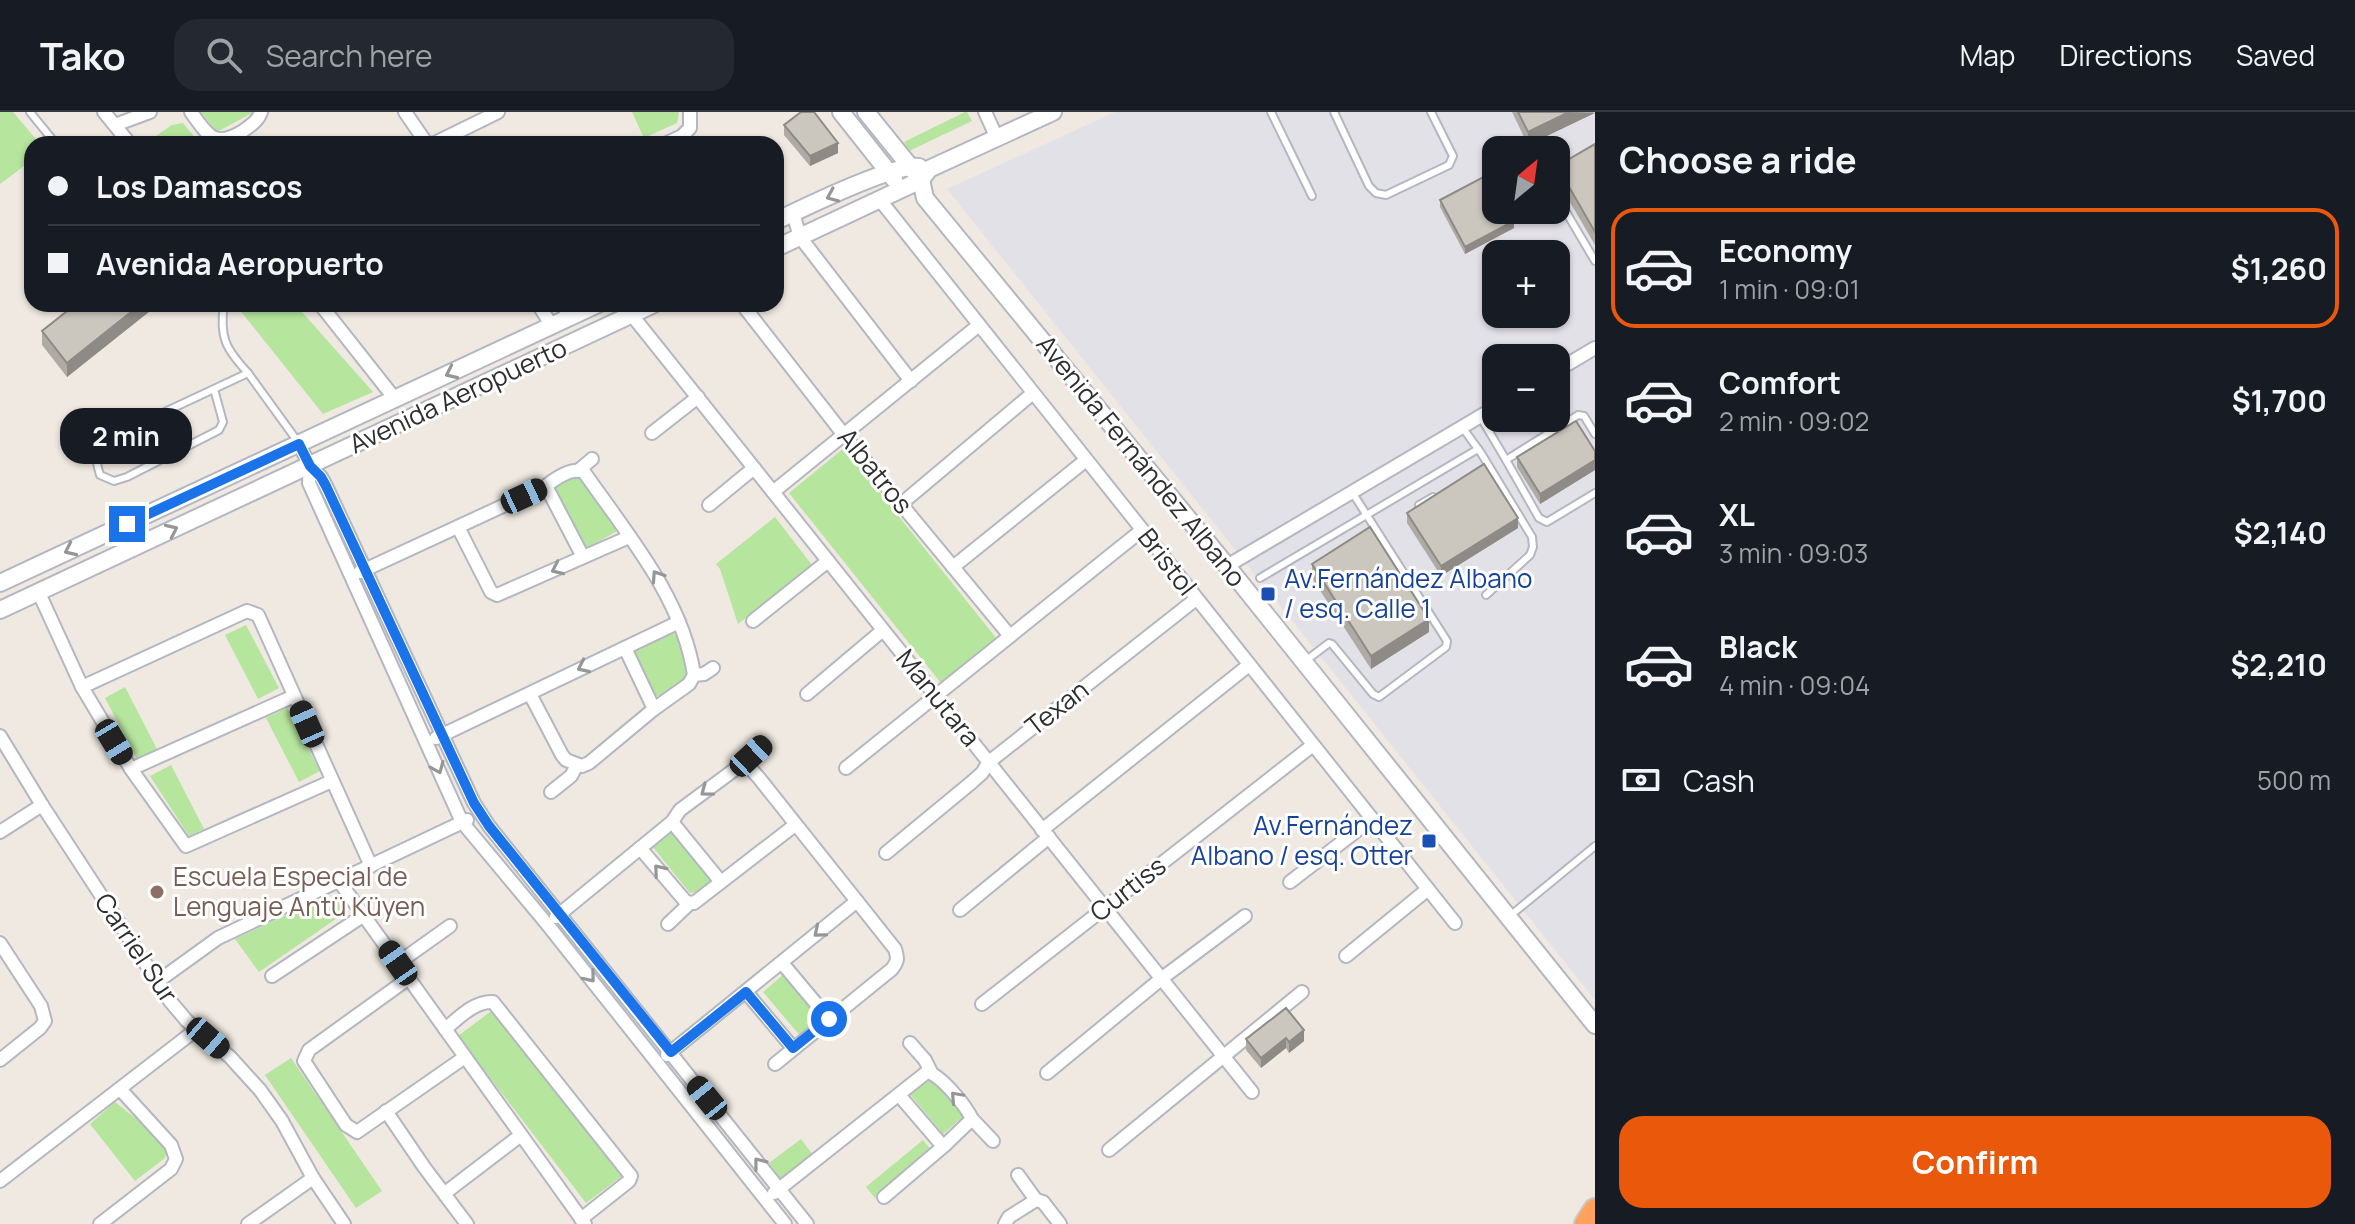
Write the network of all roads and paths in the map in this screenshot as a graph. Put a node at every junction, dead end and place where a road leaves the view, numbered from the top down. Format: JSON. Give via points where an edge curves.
{"nodes":[{"id":1,"x":30,"y":112,"type":"edge"},
{"id":2,"x":104,"y":112,"type":"edge"},
{"id":3,"x":150,"y":112,"type":"edge"},
{"id":4,"x":191,"y":112,"type":"edge"},
{"id":5,"x":261,"y":112,"type":"edge"},
{"id":6,"x":405,"y":112,"type":"edge"},
{"id":7,"x":498,"y":112,"type":"edge"},
{"id":8,"x":690,"y":112,"type":"edge"},
{"id":9,"x":841,"y":112,"type":"edge"},
{"id":10,"x":866,"y":112,"type":"edge"},
{"id":11,"x":985,"y":112,"type":"edge"},
{"id":12,"x":1053,"y":112,"type":"edge"},
{"id":13,"x":1271,"y":112,"type":"edge"},
{"id":14,"x":1334,"y":112,"type":"edge"},
{"id":15,"x":1431,"y":112,"type":"edge"},
{"id":16,"x":115,"y":125,"type":"junction"},
{"id":17,"x":50,"y":136,"type":"edge"},
{"id":18,"x":124,"y":136,"type":"edge"},
{"id":19,"x":210,"y":136,"type":"edge"},
{"id":20,"x":234,"y":136,"type":"edge"},
{"id":21,"x":424,"y":136,"type":"edge"},
{"id":22,"x":447,"y":136,"type":"edge"},
{"id":23,"x":682,"y":136,"type":"edge"},
{"id":24,"x":997,"y":138,"type":"junction"},
{"id":25,"x":910,"y":165,"type":"junction"},
{"id":26,"x":889,"y":172,"type":"junction"},
{"id":27,"x":925,"y":174,"type":"junction"},
{"id":28,"x":903,"y":189,"type":"junction"},
{"id":29,"x":1312,"y":196,"type":"dead end"},
{"id":30,"x":925,"y":198,"type":"junction"},
{"id":31,"x":880,"y":200,"type":"junction"},
{"id":32,"x":793,"y":213,"type":"junction"},
{"id":33,"x":784,"y":217,"type":"edge"},
{"id":34,"x":1570,"y":219,"type":"edge"},
{"id":35,"x":800,"y":237,"type":"junction"},
{"id":36,"x":784,"y":244,"type":"edge"},
{"id":37,"x":1595,"y":261,"type":"edge"},
{"id":38,"x":223,"y":312,"type":"edge"},
{"id":39,"x":326,"y":312,"type":"edge"},
{"id":40,"x":543,"y":312,"type":"edge"},
{"id":41,"x":564,"y":312,"type":"edge"},
{"id":42,"x":621,"y":312,"type":"edge"},
{"id":43,"x":629,"y":312,"type":"edge"},
{"id":44,"x":748,"y":312,"type":"edge"},
{"id":45,"x":979,"y":325,"type":"junction"},
{"id":46,"x":552,"y":326,"type":"junction"},
{"id":47,"x":1595,"y":348,"type":"edge"},
{"id":48,"x":1570,"y":363,"type":"edge"},
{"id":49,"x":248,"y":373,"type":"junction"},
{"id":50,"x":911,"y":381,"type":"junction"},
{"id":51,"x":214,"y":389,"type":"junction"},
{"id":52,"x":1033,"y":393,"type":"junction"},
{"id":53,"x":698,"y":397,"type":"junction"},
{"id":54,"x":395,"y":399,"type":"junction"},
{"id":55,"x":1480,"y":416,"type":"joint"},
{"id":56,"x":1462,"y":427,"type":"junction"},
{"id":57,"x":652,"y":433,"type":"dead end"},
{"id":58,"x":1595,"y":434,"type":"edge"},
{"id":59,"x":844,"y":435,"type":"junction"},
{"id":60,"x":299,"y":444,"type":"junction"},
{"id":61,"x":1478,"y":449,"type":"junction"},
{"id":62,"x":592,"y":459,"type":"dead end"},
{"id":63,"x":1086,"y":460,"type":"junction"},
{"id":64,"x":1506,"y":460,"type":"junction"},
{"id":65,"x":310,"y":466,"type":"junction"},
{"id":66,"x":1489,"y":466,"type":"junction"},
{"id":67,"x":754,"y":468,"type":"junction"},
{"id":68,"x":579,"y":470,"type":"junction"},
{"id":69,"x":1477,"y":472,"type":"edge"},
{"id":70,"x":546,"y":486,"type":"junction"},
{"id":71,"x":773,"y":492,"type":"junction"},
{"id":72,"x":1352,"y":492,"type":"junction"},
{"id":73,"x":1442,"y":492,"type":"edge"},
{"id":74,"x":1595,"y":493,"type":"edge"},
{"id":75,"x":901,"y":504,"type":"junction"},
{"id":76,"x":709,"y":505,"type":"dead end"},
{"id":77,"x":1419,"y":505,"type":"edge"},
{"id":78,"x":1367,"y":514,"type":"junction"},
{"id":79,"x":458,"y":527,"type":"junction"},
{"id":80,"x":1142,"y":530,"type":"junction"},
{"id":81,"x":629,"y":537,"type":"junction"},
{"id":82,"x":583,"y":557,"type":"junction"},
{"id":83,"x":828,"y":561,"type":"junction"},
{"id":84,"x":1227,"y":566,"type":"junction"},
{"id":85,"x":953,"y":567,"type":"junction"},
{"id":86,"x":365,"y":570,"type":"junction"},
{"id":87,"x":352,"y":575,"type":"junction"},
{"id":88,"x":1260,"y":578,"type":"dead end"},
{"id":89,"x":0,"y":583,"type":"edge"},
{"id":90,"x":39,"y":593,"type":"junction"},
{"id":91,"x":1486,"y":595,"type":"dead end"},
{"id":92,"x":1196,"y":599,"type":"junction"},
{"id":93,"x":0,"y":610,"type":"edge"},
{"id":94,"x":753,"y":621,"type":"dead end"},
{"id":95,"x":679,"y":622,"type":"junction"},
{"id":96,"x":883,"y":630,"type":"junction"},
{"id":97,"x":1010,"y":636,"type":"junction"},
{"id":98,"x":625,"y":648,"type":"junction"},
{"id":99,"x":1304,"y":662,"type":"junction"},
{"id":100,"x":1249,"y":665,"type":"junction"},
{"id":101,"x":713,"y":668,"type":"dead end"},
{"id":102,"x":694,"y":675,"type":"junction"},
{"id":103,"x":82,"y":687,"type":"junction"},
{"id":104,"x":530,"y":694,"type":"junction"},
{"id":105,"x":807,"y":694,"type":"dead end"},
{"id":106,"x":294,"y":696,"type":"junction"},
{"id":107,"x":936,"y":696,"type":"junction"},
{"id":108,"x":654,"y":709,"type":"junction"},
{"id":109,"x":441,"y":735,"type":"junction"},
{"id":110,"x":0,"y":736,"type":"edge"},
{"id":111,"x":427,"y":742,"type":"junction"},
{"id":112,"x":763,"y":745,"type":"dead end"},
{"id":113,"x":1313,"y":745,"type":"junction"},
{"id":114,"x":989,"y":762,"type":"junction"},
{"id":115,"x":577,"y":765,"type":"junction"},
{"id":116,"x":745,"y":766,"type":"junction"},
{"id":117,"x":846,"y":768,"type":"dead end"},
{"id":118,"x":131,"y":769,"type":"junction"},
{"id":119,"x":332,"y":781,"type":"junction"},
{"id":120,"x":551,"y":792,"type":"dead end"},
{"id":121,"x":42,"y":805,"type":"junction"},
{"id":122,"x":480,"y":813,"type":"junction"},
{"id":123,"x":1372,"y":819,"type":"junction"},
{"id":124,"x":462,"y":822,"type":"junction"},
{"id":125,"x":672,"y":822,"type":"junction"},
{"id":126,"x":795,"y":825,"type":"junction"},
{"id":127,"x":0,"y":832,"type":"edge"},
{"id":128,"x":1046,"y":834,"type":"junction"},
{"id":129,"x":1595,"y":846,"type":"edge"},
{"id":130,"x":640,"y":848,"type":"junction"},
{"id":131,"x":886,"y":853,"type":"dead end"},
{"id":132,"x":371,"y":866,"type":"junction"},
{"id":133,"x":339,"y":881,"type":"junction"},
{"id":134,"x":721,"y":882,"type":"junction"},
{"id":135,"x":1290,"y":882,"type":"dead end"},
{"id":136,"x":1428,"y":889,"type":"junction"},
{"id":137,"x":857,"y":901,"type":"junction"},
{"id":138,"x":690,"y":903,"type":"junction"},
{"id":139,"x":1104,"y":907,"type":"junction"},
{"id":140,"x":960,"y":910,"type":"dead end"},
{"id":141,"x":560,"y":914,"type":"junction"},
{"id":142,"x":364,"y":915,"type":"junction"},
{"id":143,"x":1245,"y":916,"type":"dead end"},
{"id":144,"x":1508,"y":917,"type":"junction"},
{"id":145,"x":1455,"y":923,"type":"dead end"},
{"id":146,"x":547,"y":924,"type":"junction"},
{"id":147,"x":668,"y":924,"type":"dead end"},
{"id":148,"x":450,"y":926,"type":"dead end"},
{"id":149,"x":0,"y":945,"type":"edge"},
{"id":150,"x":1346,"y":956,"type":"dead end"},
{"id":151,"x":398,"y":963,"type":"junction"},
{"id":152,"x":782,"y":963,"type":"junction"},
{"id":153,"x":272,"y":976,"type":"dead end"},
{"id":154,"x":409,"y":978,"type":"junction"},
{"id":155,"x":1161,"y":979,"type":"junction"},
{"id":156,"x":157,"y":982,"type":"junction"},
{"id":157,"x":746,"y":992,"type":"junction"},
{"id":158,"x":1302,"y":992,"type":"dead end"},
{"id":159,"x":982,"y":1004,"type":"dead end"},
{"id":160,"x":829,"y":1019,"type":"junction"},
{"id":161,"x":1595,"y":1025,"type":"edge"},
{"id":162,"x":197,"y":1029,"type":"junction"},
{"id":163,"x":445,"y":1029,"type":"junction"},
{"id":164,"x":910,"y":1043,"type":"dead end"},
{"id":165,"x":793,"y":1048,"type":"junction"},
{"id":166,"x":671,"y":1052,"type":"junction"},
{"id":167,"x":1222,"y":1056,"type":"junction"},
{"id":168,"x":465,"y":1057,"type":"junction"},
{"id":169,"x":0,"y":1060,"type":"edge"},
{"id":170,"x":658,"y":1062,"type":"junction"},
{"id":171,"x":775,"y":1064,"type":"dead end"},
{"id":172,"x":931,"y":1072,"type":"junction"},
{"id":173,"x":1047,"y":1073,"type":"dead end"},
{"id":174,"x":120,"y":1089,"type":"junction"},
{"id":175,"x":1252,"y":1092,"type":"dead end"},
{"id":176,"x":899,"y":1095,"type":"junction"},
{"id":177,"x":386,"y":1111,"type":"junction"},
{"id":178,"x":972,"y":1119,"type":"junction"},
{"id":179,"x":521,"y":1135,"type":"junction"},
{"id":180,"x":993,"y":1141,"type":"dead end"},
{"id":181,"x":945,"y":1145,"type":"junction"},
{"id":182,"x":1109,"y":1150,"type":"dead end"},
{"id":183,"x":1018,"y":1175,"type":"dead end"},
{"id":184,"x":313,"y":1178,"type":"junction"},
{"id":185,"x":0,"y":1181,"type":"edge"},
{"id":186,"x":779,"y":1189,"type":"junction"},
{"id":187,"x":445,"y":1193,"type":"junction"},
{"id":188,"x":884,"y":1197,"type":"dead end"},
{"id":189,"x":766,"y":1199,"type":"junction"},
{"id":190,"x":1036,"y":1200,"type":"junction"},
{"id":191,"x":1595,"y":1210,"type":"edge"},
{"id":192,"x":581,"y":1219,"type":"edge"},
{"id":193,"x":100,"y":1224,"type":"edge"},
{"id":194,"x":248,"y":1224,"type":"edge"},
{"id":195,"x":344,"y":1224,"type":"edge"},
{"id":196,"x":467,"y":1224,"type":"edge"},
{"id":197,"x":565,"y":1224,"type":"edge"},
{"id":198,"x":785,"y":1224,"type":"edge"},
{"id":199,"x":807,"y":1224,"type":"edge"},
{"id":200,"x":1005,"y":1224,"type":"edge"},
{"id":201,"x":1060,"y":1224,"type":"edge"},
{"id":202,"x":1586,"y":1224,"type":"edge"}],
"edges":[{"from":1,"to":17,"type":"lane"},
{"from":2,"to":16,"type":"street"},
{"from":3,"to":16,"type":"street"},
{"from":4,"to":19,"type":"street"},
{"from":5,"to":20,"type":"street"},
{"from":6,"to":21,"type":"street"},
{"from":7,"to":22,"type":"street"},
{"from":8,"to":23,"type":"street","via":[[690,128]]},
{"from":9,"to":26,"type":"street","name":"Avenida Fernández Albano"},
{"from":10,"to":25,"type":"street","name":"Avenida Fernández Albano"},
{"from":11,"to":24,"type":"street"},
{"from":12,"to":24,"type":"street"},
{"from":13,"to":29,"type":"lane"},
{"from":14,"to":15,"type":"lane","via":[[1369,186],[1386,195],[1449,165],[1453,156]]},
{"from":16,"to":18,"type":"street"},
{"from":24,"to":27,"type":"street"},
{"from":25,"to":26,"type":"street"},
{"from":25,"to":27,"type":"street","name":"Avenida Fernández Albano"},
{"from":26,"to":28,"type":"street","name":"Avenida Fernández Albano"},
{"from":26,"to":32,"type":"street","one_way":true},
{"from":27,"to":28,"type":"street"},
{"from":27,"to":30,"type":"street","name":"Avenida Fernández Albano"},
{"from":28,"to":30,"type":"street","name":"Avenida Fernández Albano"},
{"from":28,"to":31,"type":"street"},
{"from":30,"to":84,"type":"street","name":"Avenida Fernández Albano"},
{"from":31,"to":35,"type":"street"},
{"from":31,"to":45,"type":"street","name":"Bristol"},
{"from":32,"to":33,"type":"street"},
{"from":32,"to":35,"type":"street"},
{"from":34,"to":37,"type":"lane"},
{"from":35,"to":36,"type":"street"},
{"from":35,"to":50,"type":"street"},
{"from":38,"to":49,"type":"lane","via":[[222,335]]},
{"from":39,"to":54,"type":"street"},
{"from":40,"to":46,"type":"street"},
{"from":41,"to":46,"type":"street","name":"Avenida Aeropuerto"},
{"from":42,"to":65,"type":"street","name":"Avenida Aeropuerto"},
{"from":43,"to":53,"type":"street","name":"Manutara"},
{"from":44,"to":59,"type":"street","name":"Albatros"},
{"from":45,"to":50,"type":"street"},
{"from":45,"to":52,"type":"street","name":"Bristol"},
{"from":46,"to":54,"type":"street","name":"Avenida Aeropuerto","one_way":true},
{"from":47,"to":48,"type":"street"},
{"from":49,"to":51,"type":"lane"},
{"from":49,"to":60,"type":"lane"},
{"from":50,"to":59,"type":"street"},
{"from":51,"to":51,"type":"lane","via":[[223,422],[219,430],[127,477],[114,481],[100,475],[95,457],[107,439]]},
{"from":52,"to":63,"type":"street","name":"Bristol"},
{"from":52,"to":75,"type":"street"},
{"from":53,"to":57,"type":"street"},
{"from":53,"to":67,"type":"street","name":"Manutara"},
{"from":54,"to":60,"type":"street","name":"Avenida Aeropuerto"},
{"from":55,"to":56,"type":"street"},
{"from":55,"to":64,"type":"lane"},
{"from":56,"to":61,"type":"lane"},
{"from":56,"to":72,"type":"street"},
{"from":58,"to":64,"type":"lane","via":[[1578,415]]},
{"from":59,"to":71,"type":"street"},
{"from":59,"to":75,"type":"street","name":"Albatros"},
{"from":60,"to":65,"type":"street"},
{"from":60,"to":89,"type":"street","name":"Avenida Aeropuerto","one_way":true},
{"from":61,"to":66,"type":"lane"},
{"from":61,"to":78,"type":"lane"},
{"from":62,"to":68,"type":"street"},
{"from":63,"to":80,"type":"street","name":"Bristol"},
{"from":63,"to":85,"type":"street"},
{"from":64,"to":74,"type":"lane","via":[[1543,521]]},
{"from":65,"to":86,"type":"street","via":[[321,477]]},
{"from":65,"to":87,"type":"street","via":[[309,483]]},
{"from":90,"to":65,"type":"street","name":"Avenida Aeropuerto","one_way":true},
{"from":66,"to":69,"type":"lane"},
{"from":66,"to":91,"type":"lane","via":[[1533,547]]},
{"from":67,"to":71,"type":"street","name":"Manutara"},
{"from":67,"to":76,"type":"street"},
{"from":68,"to":70,"type":"street"},
{"from":68,"to":81,"type":"street"},
{"from":70,"to":79,"type":"street"},
{"from":70,"to":82,"type":"street"},
{"from":71,"to":83,"type":"street","name":"Manutara"},
{"from":72,"to":78,"type":"lane"},
{"from":72,"to":84,"type":"street"},
{"from":73,"to":77,"type":"lane"},
{"from":75,"to":85,"type":"street","name":"Albatros"},
{"from":78,"to":88,"type":"lane"},
{"from":78,"to":99,"type":"lane","via":[[1446,647],[1379,697],[1332,644]]},
{"from":82,"to":79,"type":"street","one_way":true,"via":[[494,595]]},
{"from":79,"to":86,"type":"street"},
{"from":80,"to":92,"type":"street","name":"Bristol"},
{"from":80,"to":97,"type":"street"},
{"from":81,"to":82,"type":"street"},
{"from":95,"to":81,"type":"street","one_way":true,"via":[[664,587]]},
{"from":83,"to":94,"type":"street"},
{"from":83,"to":96,"type":"street","name":"Manutara"},
{"from":84,"to":99,"type":"street","name":"Avenida Fernández Albano"},
{"from":85,"to":97,"type":"street","name":"Albatros"},
{"from":86,"to":87,"type":"street"},
{"from":86,"to":109,"type":"street"},
{"from":87,"to":111,"type":"street"},
{"from":90,"to":93,"type":"street","name":"Avenida Aeropuerto"},
{"from":90,"to":103,"type":"street"},
{"from":92,"to":100,"type":"street","name":"Bristol"},
{"from":92,"to":114,"type":"street","name":"Texan"},
{"from":95,"to":98,"type":"street"},
{"from":95,"to":102,"type":"street"},
{"from":96,"to":105,"type":"street"},
{"from":96,"to":107,"type":"street","name":"Manutara"},
{"from":97,"to":107,"type":"street"},
{"from":98,"to":104,"type":"street","one_way":true},
{"from":98,"to":108,"type":"street"},
{"from":99,"to":144,"type":"street","name":"Avenida Fernández Albano"},
{"from":100,"to":113,"type":"street","name":"Bristol"},
{"from":100,"to":128,"type":"street"},
{"from":101,"to":102,"type":"street"},
{"from":102,"to":108,"type":"street"},
{"from":103,"to":106,"type":"street","via":[[247,611],[258,615]]},
{"from":103,"to":118,"type":"street"},
{"from":104,"to":109,"type":"street"},
{"from":104,"to":115,"type":"street","via":[[562,755]]},
{"from":106,"to":118,"type":"street"},
{"from":106,"to":119,"type":"street"},
{"from":107,"to":114,"type":"street","name":"Manutara"},
{"from":107,"to":117,"type":"street"},
{"from":108,"to":115,"type":"street","via":[[589,763]]},
{"from":109,"to":111,"type":"street"},
{"from":109,"to":122,"type":"street"},
{"from":110,"to":121,"type":"street","name":"Carriel Sur"},
{"from":111,"to":124,"type":"street","one_way":true},
{"from":112,"to":116,"type":"street"},
{"from":113,"to":123,"type":"street","name":"Bristol"},
{"from":113,"to":139,"type":"street","name":"Curtiss"},
{"from":114,"to":128,"type":"street","name":"Manutara"},
{"from":114,"to":131,"type":"street","name":"Texan"},
{"from":115,"to":120,"type":"street"},
{"from":116,"to":125,"type":"street","one_way":true,"via":[[680,810]]},
{"from":116,"to":126,"type":"street"},
{"from":118,"to":119,"type":"street","via":[[186,846]]},
{"from":119,"to":132,"type":"street"},
{"from":121,"to":127,"type":"street"},
{"from":121,"to":156,"type":"street","name":"Carriel Sur"},
{"from":122,"to":124,"type":"street"},
{"from":122,"to":141,"type":"street"},
{"from":123,"to":135,"type":"street"},
{"from":123,"to":136,"type":"street","name":"Bristol"},
{"from":124,"to":132,"type":"street"},
{"from":124,"to":146,"type":"street"},
{"from":125,"to":130,"type":"street"},
{"from":125,"to":134,"type":"street"},
{"from":126,"to":134,"type":"street"},
{"from":126,"to":137,"type":"street"},
{"from":128,"to":139,"type":"street","name":"Manutara"},
{"from":128,"to":140,"type":"street"},
{"from":129,"to":144,"type":"lane"},
{"from":138,"to":130,"type":"street","one_way":true},
{"from":130,"to":141,"type":"street"},
{"from":132,"to":133,"type":"street"},
{"from":133,"to":142,"type":"street"},
{"from":133,"to":156,"type":"street","via":[[218,938]]},
{"from":134,"to":138,"type":"street"},
{"from":136,"to":145,"type":"street","name":"Bristol"},
{"from":136,"to":150,"type":"street"},
{"from":137,"to":152,"type":"street","one_way":true},
{"from":137,"to":160,"type":"street","via":[[898,957],[892,969]]},
{"from":138,"to":147,"type":"street"},
{"from":139,"to":155,"type":"street","name":"Manutara"},
{"from":139,"to":159,"type":"street","name":"Curtiss"},
{"from":141,"to":146,"type":"street"},
{"from":141,"to":166,"type":"street"},
{"from":142,"to":151,"type":"street"},
{"from":142,"to":153,"type":"street"},
{"from":143,"to":155,"type":"street"},
{"from":144,"to":161,"type":"street","name":"Avenida Fernández Albano"},
{"from":146,"to":170,"type":"street","one_way":true},
{"from":148,"to":151,"type":"street"},
{"from":149,"to":169,"type":"street","via":[[41,1006],[45,1021]]},
{"from":151,"to":154,"type":"street"},
{"from":152,"to":157,"type":"street"},
{"from":152,"to":160,"type":"street"},
{"from":154,"to":163,"type":"street"},
{"from":154,"to":177,"type":"street","via":[[309,1050],[304,1061],[346,1125],[357,1132]]},
{"from":155,"to":167,"type":"street","name":"Manutara"},
{"from":155,"to":173,"type":"street"},
{"from":156,"to":162,"type":"street","name":"Carriel Sur"},
{"from":157,"to":165,"type":"street"},
{"from":157,"to":166,"type":"street"},
{"from":158,"to":167,"type":"street"},
{"from":160,"to":165,"type":"street"},
{"from":162,"to":174,"type":"street"},
{"from":162,"to":184,"type":"street","name":"Carriel Sur","via":[[260,1090]]},
{"from":163,"to":168,"type":"street"},
{"from":163,"to":192,"type":"street","via":[[474,1006],[493,1002],[631,1176]]},
{"from":164,"to":172,"type":"street"},
{"from":165,"to":171,"type":"street"},
{"from":166,"to":170,"type":"street"},
{"from":186,"to":166,"type":"street","one_way":true},
{"from":167,"to":175,"type":"street","name":"Manutara"},
{"from":167,"to":182,"type":"street"},
{"from":168,"to":177,"type":"street"},
{"from":168,"to":179,"type":"street"},
{"from":170,"to":189,"type":"street"},
{"from":172,"to":176,"type":"street"},
{"from":178,"to":172,"type":"street","one_way":true},
{"from":174,"to":185,"type":"street"},
{"from":174,"to":193,"type":"street","via":[[171,1145],[176,1159],[171,1169]]},
{"from":176,"to":181,"type":"street"},
{"from":176,"to":186,"type":"street"},
{"from":177,"to":187,"type":"street"},
{"from":178,"to":180,"type":"street"},
{"from":178,"to":181,"type":"street"},
{"from":179,"to":187,"type":"street"},
{"from":179,"to":192,"type":"street"},
{"from":181,"to":188,"type":"street"},
{"from":183,"to":190,"type":"street"},
{"from":184,"to":194,"type":"street"},
{"from":184,"to":195,"type":"street","name":"Carriel Sur"},
{"from":186,"to":189,"type":"street"},
{"from":186,"to":199,"type":"street"},
{"from":187,"to":196,"type":"street"},
{"from":189,"to":198,"type":"street"},
{"from":190,"to":200,"type":"street"},
{"from":190,"to":201,"type":"street"},
{"from":191,"to":202,"type":"highway"},
{"from":192,"to":197,"type":"street"}]}
